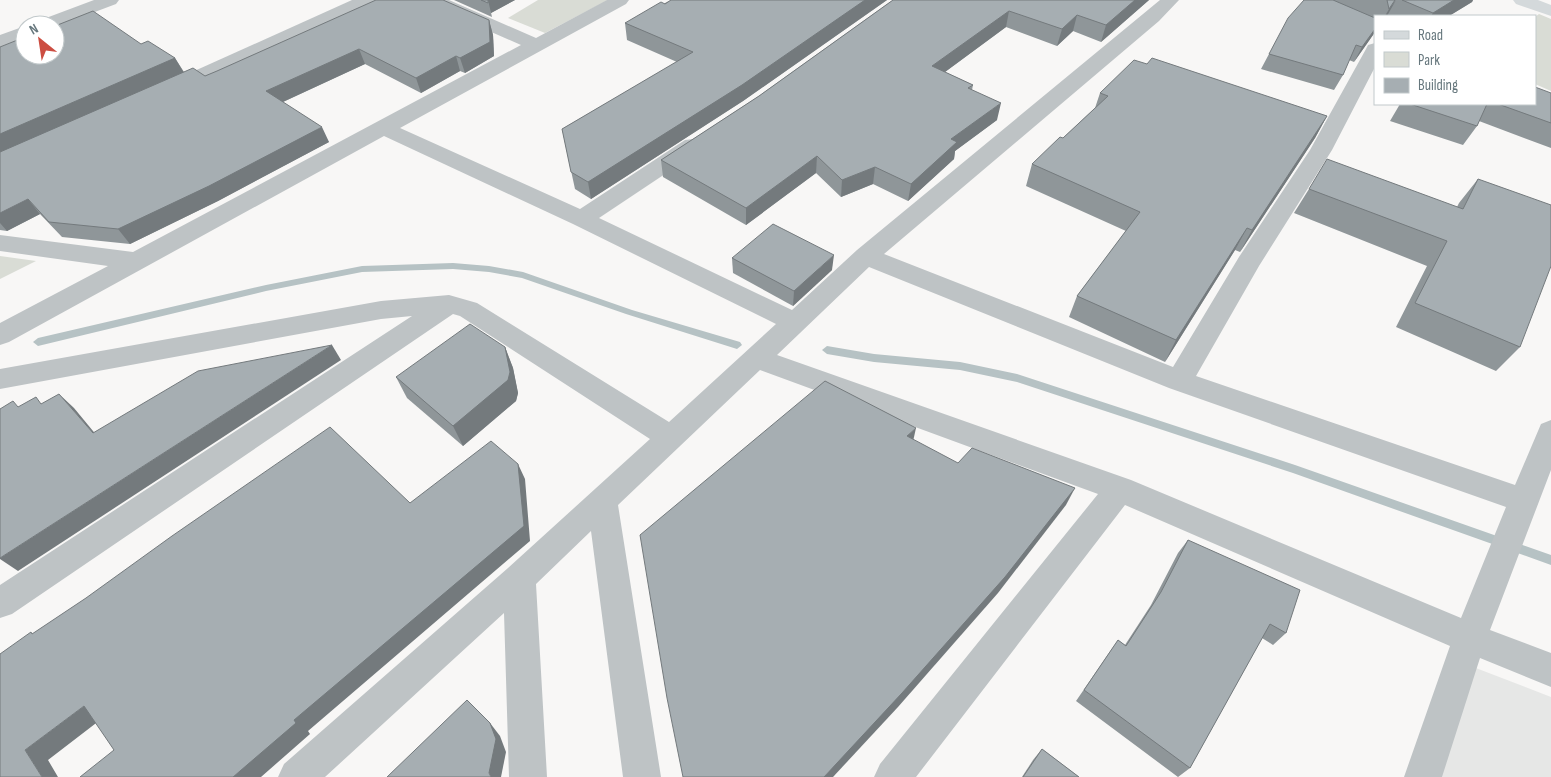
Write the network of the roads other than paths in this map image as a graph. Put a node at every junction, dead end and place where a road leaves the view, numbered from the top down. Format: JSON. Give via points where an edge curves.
{"nodes":[{"id":1,"x":110,"y":0,"type":"edge"},
{"id":2,"x":367,"y":0,"type":"edge"},
{"id":3,"x":434,"y":0,"type":"edge"},
{"id":4,"x":620,"y":0,"type":"edge"},
{"id":5,"x":1170,"y":0,"type":"edge"},
{"id":6,"x":1522,"y":0,"type":"edge"},
{"id":7,"x":1551,"y":11,"type":"edge"},
{"id":8,"x":65,"y":17,"type":"edge"},
{"id":9,"x":15,"y":36,"type":"edge"},
{"id":10,"x":0,"y":41,"type":"edge"},
{"id":11,"x":536,"y":45,"type":"junction"},
{"id":12,"x":1374,"y":51,"type":"edge"},
{"id":13,"x":152,"y":97,"type":"edge"},
{"id":14,"x":383,"y":128,"type":"junction"},
{"id":15,"x":711,"y":133,"type":"edge"},
{"id":16,"x":581,"y":219,"type":"junction"},
{"id":17,"x":0,"y":243,"type":"edge"},
{"id":18,"x":866,"y":256,"type":"junction"},
{"id":19,"x":136,"y":261,"type":"junction"},
{"id":20,"x":449,"y":304,"type":"junction"},
{"id":21,"x":793,"y":321,"type":"junction"},
{"id":22,"x":0,"y":335,"type":"edge"},
{"id":23,"x":756,"y":358,"type":"junction"},
{"id":24,"x":0,"y":379,"type":"edge"},
{"id":25,"x":1178,"y":381,"type":"junction"},
{"id":26,"x":1551,"y":432,"type":"edge"},
{"id":27,"x":670,"y":437,"type":"junction"},
{"id":28,"x":1546,"y":461,"type":"edge"},
{"id":29,"x":1120,"y":489,"type":"junction"},
{"id":30,"x":602,"y":500,"type":"junction"},
{"id":31,"x":1520,"y":511,"type":"junction"},
{"id":32,"x":519,"y":578,"type":"junction"},
{"id":33,"x":0,"y":603,"type":"edge"},
{"id":34,"x":1470,"y":638,"type":"junction"},
{"id":35,"x":1551,"y":670,"type":"edge"},
{"id":36,"x":297,"y":777,"type":"edge"},
{"id":37,"x":528,"y":777,"type":"edge"},
{"id":38,"x":642,"y":777,"type":"edge"},
{"id":39,"x":893,"y":777,"type":"edge"},
{"id":40,"x":1423,"y":777,"type":"edge"}],
"edges":[{"from":1,"to":8,"type":"street"},
{"from":2,"to":13,"type":"street"},
{"from":3,"to":11,"type":"street"},
{"from":4,"to":11,"type":"street"},
{"from":5,"to":18,"type":"street","via":[[1154,17]]},
{"from":6,"to":7,"type":"main road"},
{"from":9,"to":10,"type":"street"},
{"from":11,"to":14,"type":"street"},
{"from":12,"to":25,"type":"street","via":[[1321,150],[1248,263]]},
{"from":14,"to":16,"type":"street"},
{"from":14,"to":19,"type":"street"},
{"from":15,"to":16,"type":"street"},
{"from":16,"to":21,"type":"street"},
{"from":17,"to":19,"type":"street"},
{"from":18,"to":21,"type":"street"},
{"from":18,"to":25,"type":"street"},
{"from":19,"to":22,"type":"street"},
{"from":20,"to":24,"type":"street","via":[[381,310]]},
{"from":20,"to":27,"type":"street","via":[[468,308]]},
{"from":20,"to":33,"type":"street"},
{"from":21,"to":23,"type":"street"},
{"from":23,"to":27,"type":"street"},
{"from":23,"to":29,"type":"street"},
{"from":25,"to":31,"type":"street"},
{"from":26,"to":28,"type":"street"},
{"from":27,"to":30,"type":"street"},
{"from":28,"to":31,"type":"street"},
{"from":29,"to":34,"type":"street"},
{"from":29,"to":39,"type":"street"},
{"from":30,"to":32,"type":"street"},
{"from":30,"to":38,"type":"street"},
{"from":31,"to":34,"type":"street"},
{"from":32,"to":36,"type":"street"},
{"from":32,"to":37,"type":"street"},
{"from":34,"to":35,"type":"street"},
{"from":34,"to":40,"type":"street"}]}
